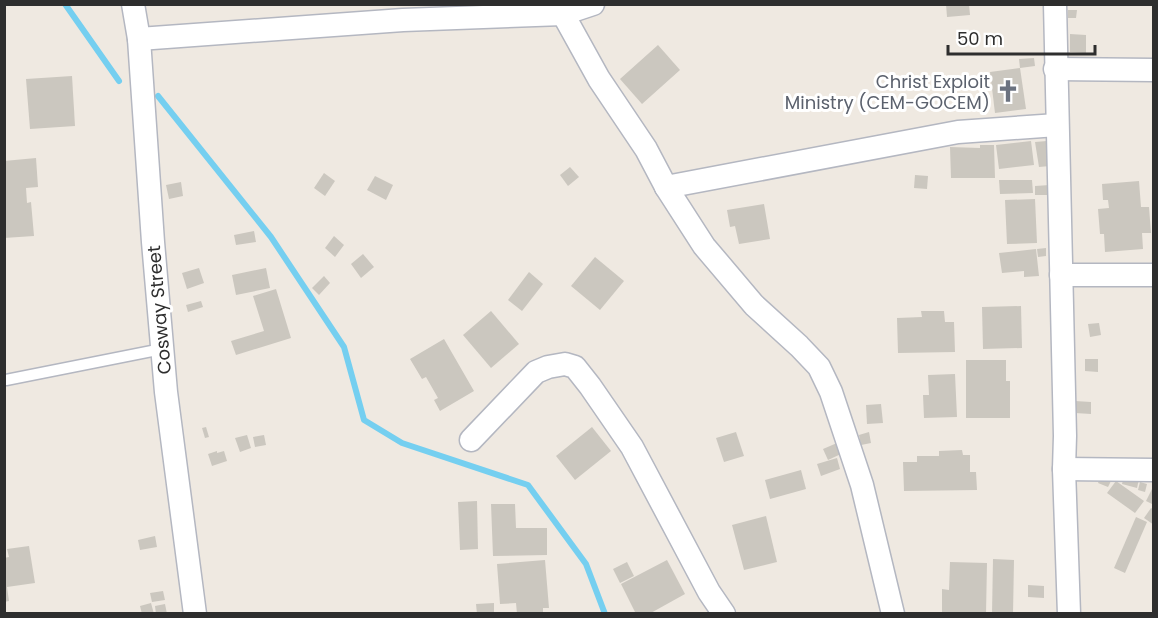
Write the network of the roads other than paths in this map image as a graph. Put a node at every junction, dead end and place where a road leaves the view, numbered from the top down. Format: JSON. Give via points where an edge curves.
{"nodes":[{"id":1,"x":133,"y":4,"type":"edge"},
{"id":2,"x":593,"y":4,"type":"edge"},
{"id":3,"x":1055,"y":4,"type":"edge"},
{"id":4,"x":402,"y":12,"type":"edge"},
{"id":5,"x":562,"y":14,"type":"junction"},
{"id":6,"x":139,"y":39,"type":"junction"},
{"id":7,"x":1056,"y":69,"type":"junction"},
{"id":8,"x":1154,"y":70,"type":"edge"},
{"id":9,"x":1057,"y":125,"type":"junction"},
{"id":10,"x":666,"y":187,"type":"junction"},
{"id":11,"x":1061,"y":275,"type":"junction"},
{"id":12,"x":1154,"y":275,"type":"edge"},
{"id":13,"x":162,"y":349,"type":"junction"},
{"id":14,"x":6,"y":380,"type":"edge"},
{"id":15,"x":471,"y":440,"type":"dead end"},
{"id":16,"x":1064,"y":469,"type":"junction"},
{"id":17,"x":1154,"y":470,"type":"edge"},
{"id":18,"x":195,"y":614,"type":"edge"},
{"id":19,"x":724,"y":614,"type":"edge"},
{"id":20,"x":893,"y":614,"type":"edge"},
{"id":21,"x":1069,"y":614,"type":"edge"}],
"edges":[{"from":1,"to":6,"type":"street","name":"Cosway Street"},
{"from":2,"to":5,"type":"street"},
{"from":3,"to":7,"type":"street"},
{"from":4,"to":5,"type":"street"},
{"from":4,"to":6,"type":"street"},
{"from":5,"to":10,"type":"street"},
{"from":6,"to":13,"type":"street","name":"Cosway Street"},
{"from":7,"to":8,"type":"street"},
{"from":7,"to":9,"type":"street"},
{"from":9,"to":10,"type":"street","via":[[958,132]]},
{"from":9,"to":11,"type":"street"},
{"from":10,"to":20,"type":"street","via":[[704,246],[747,297],[819,367],[862,485]]},
{"from":11,"to":12,"type":"street"},
{"from":11,"to":16,"type":"street"},
{"from":13,"to":14,"type":"lane"},
{"from":13,"to":18,"type":"street","name":"Cosway Street"},
{"from":15,"to":19,"type":"street","via":[[536,372],[565,364],[575,367],[632,447]]},
{"from":16,"to":17,"type":"street"},
{"from":16,"to":21,"type":"street"}]}
